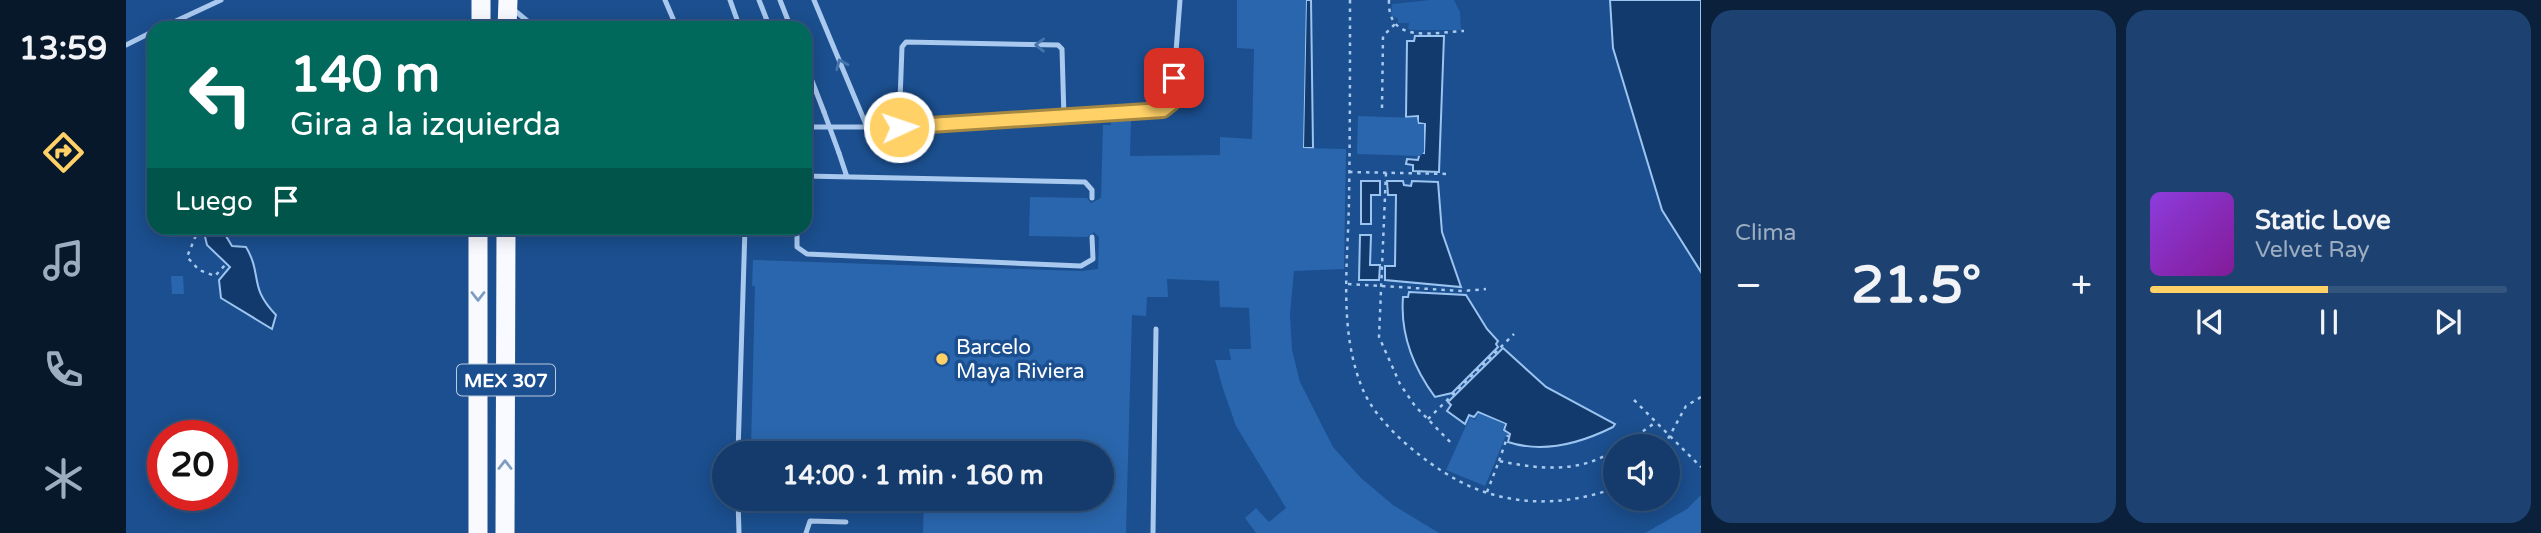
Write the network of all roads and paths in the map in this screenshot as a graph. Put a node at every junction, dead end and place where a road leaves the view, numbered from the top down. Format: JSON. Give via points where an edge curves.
{"nodes":[{"id":1,"x":221,"y":0,"type":"edge"},
{"id":2,"x":481,"y":0,"type":"edge"},
{"id":3,"x":665,"y":0,"type":"edge"},
{"id":4,"x":730,"y":0,"type":"edge"},
{"id":5,"x":759,"y":0,"type":"edge"},
{"id":6,"x":780,"y":0,"type":"edge"},
{"id":7,"x":814,"y":0,"type":"edge"},
{"id":8,"x":1181,"y":0,"type":"edge"},
{"id":9,"x":1350,"y":0,"type":"edge"},
{"id":10,"x":1390,"y":0,"type":"edge"},
{"id":11,"x":508,"y":2,"type":"edge"},
{"id":12,"x":177,"y":21,"type":"edge"},
{"id":13,"x":481,"y":21,"type":"edge"},
{"id":14,"x":508,"y":21,"type":"edge"},
{"id":15,"x":528,"y":21,"type":"edge"},
{"id":16,"x":674,"y":21,"type":"edge"},
{"id":17,"x":738,"y":21,"type":"edge"},
{"id":18,"x":767,"y":21,"type":"edge"},
{"id":19,"x":788,"y":21,"type":"edge"},
{"id":20,"x":1395,"y":24,"type":"junction"},
{"id":21,"x":1464,"y":31,"type":"dead end"},
{"id":22,"x":147,"y":35,"type":"edge"},
{"id":23,"x":126,"y":45,"type":"edge"},
{"id":24,"x":812,"y":81,"type":"edge"},
{"id":25,"x":1382,"y":108,"type":"dead end"},
{"id":26,"x":1064,"y":118,"type":"junction"},
{"id":27,"x":812,"y":127,"type":"edge"},
{"id":28,"x":867,"y":127,"type":"junction"},
{"id":29,"x":899,"y":127,"type":"junction"},
{"id":30,"x":1349,"y":172,"type":"junction"},
{"id":31,"x":1386,"y":173,"type":"junction"},
{"id":32,"x":1451,"y":174,"type":"dead end"},
{"id":33,"x":812,"y":176,"type":"edge"},
{"id":34,"x":846,"y":177,"type":"junction"},
{"id":35,"x":1092,"y":198,"type":"dead end"},
{"id":36,"x":197,"y":235,"type":"edge"},
{"id":37,"x":478,"y":235,"type":"edge"},
{"id":38,"x":506,"y":235,"type":"edge"},
{"id":39,"x":745,"y":235,"type":"edge"},
{"id":40,"x":797,"y":235,"type":"edge"},
{"id":41,"x":1092,"y":237,"type":"dead end"},
{"id":42,"x":225,"y":265,"type":"dead end"},
{"id":43,"x":1348,"y":284,"type":"junction"},
{"id":44,"x":1381,"y":287,"type":"junction"},
{"id":45,"x":1486,"y":289,"type":"dead end"},
{"id":46,"x":1156,"y":329,"type":"dead end"},
{"id":47,"x":1514,"y":334,"type":"dead end"},
{"id":48,"x":1701,"y":397,"type":"edge"},
{"id":49,"x":1634,"y":400,"type":"dead end"},
{"id":50,"x":1428,"y":419,"type":"junction"},
{"id":51,"x":1656,"y":422,"type":"junction"},
{"id":52,"x":1639,"y":434,"type":"edge"},
{"id":53,"x":1668,"y":434,"type":"edge"},
{"id":54,"x":1672,"y":434,"type":"edge"},
{"id":55,"x":1508,"y":435,"type":"dead end"},
{"id":56,"x":738,"y":441,"type":"edge"},
{"id":57,"x":1453,"y":445,"type":"dead end"},
{"id":58,"x":1680,"y":446,"type":"edge"},
{"id":59,"x":1603,"y":456,"type":"edge"},
{"id":60,"x":1499,"y":461,"type":"junction"},
{"id":61,"x":1701,"y":467,"type":"edge"},
{"id":62,"x":1603,"y":491,"type":"edge"},
{"id":63,"x":1487,"y":493,"type":"junction"},
{"id":64,"x":738,"y":511,"type":"edge"},
{"id":65,"x":846,"y":522,"type":"dead end"},
{"id":66,"x":478,"y":533,"type":"edge"},
{"id":67,"x":505,"y":533,"type":"edge"},
{"id":68,"x":739,"y":533,"type":"edge"},
{"id":69,"x":806,"y":533,"type":"edge"},
{"id":70,"x":1153,"y":533,"type":"edge"}],
"edges":[{"from":1,"to":12,"type":"lane"},
{"from":2,"to":13,"type":"highway"},
{"from":3,"to":16,"type":"lane"},
{"from":4,"to":17,"type":"lane"},
{"from":5,"to":18,"type":"lane"},
{"from":6,"to":19,"type":"lane"},
{"from":28,"to":7,"type":"lane","one_way":true},
{"from":8,"to":26,"type":"lane","via":[[1169,107]]},
{"from":9,"to":30,"type":"path"},
{"from":10,"to":20,"type":"path","via":[[1389,14]]},
{"from":11,"to":14,"type":"highway"},
{"from":11,"to":15,"type":"lane"},
{"from":20,"to":21,"type":"path","via":[[1415,33]]},
{"from":20,"to":25,"type":"path","via":[[1383,36]]},
{"from":22,"to":23,"type":"lane"},
{"from":24,"to":34,"type":"lane","bridge":true},
{"from":26,"to":29,"type":"lane"},
{"from":26,"to":29,"type":"lane","one_way":true,"via":[[1062,49],[1058,45],[906,43],[902,47]]},
{"from":27,"to":28,"type":"lane"},
{"from":28,"to":29,"type":"lane"},
{"from":30,"to":31,"type":"path"},
{"from":30,"to":43,"type":"path"},
{"from":31,"to":32,"type":"path"},
{"from":31,"to":44,"type":"path"},
{"from":33,"to":34,"type":"lane"},
{"from":34,"to":35,"type":"lane","via":[[1084,182],[1092,190]]},
{"from":36,"to":42,"type":"path","via":[[187,257],[199,270],[215,276]]},
{"from":37,"to":66,"type":"highway","number":"MEX 307","one_way":true},
{"from":67,"to":38,"type":"highway","number":"MEX 307","one_way":true},
{"from":39,"to":56,"type":"lane"},
{"from":40,"to":41,"type":"lane","via":[[797,247],[807,254],[1082,266],[1093,259]]},
{"from":43,"to":44,"type":"path"},
{"from":43,"to":63,"type":"path","via":[[1347,335],[1364,391],[1397,436],[1436,469]]},
{"from":44,"to":45,"type":"path"},
{"from":44,"to":50,"type":"path","via":[[1379,337],[1400,384]]},
{"from":46,"to":70,"type":"lane"},
{"from":47,"to":50,"type":"path"},
{"from":48,"to":54,"type":"path","via":[[1686,406]]},
{"from":49,"to":51,"type":"path"},
{"from":50,"to":57,"type":"path"},
{"from":51,"to":52,"type":"path"},
{"from":51,"to":53,"type":"path"},
{"from":55,"to":60,"type":"path"},
{"from":58,"to":61,"type":"path"},
{"from":59,"to":60,"type":"path","via":[[1581,466],[1538,469]]},
{"from":60,"to":63,"type":"path"},
{"from":62,"to":63,"type":"path","via":[[1560,501],[1524,502]]},
{"from":64,"to":68,"type":"lane"},
{"from":65,"to":69,"type":"lane","via":[[810,521]]}]}
